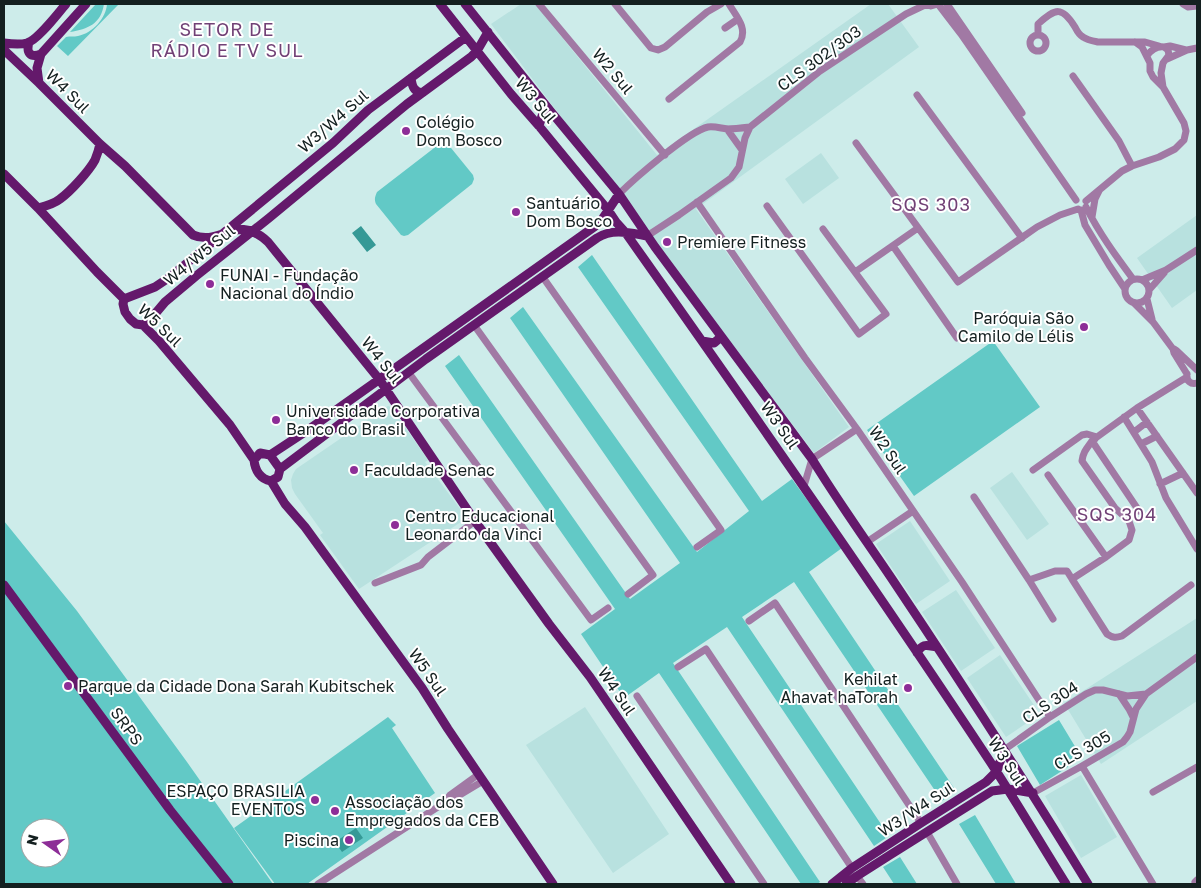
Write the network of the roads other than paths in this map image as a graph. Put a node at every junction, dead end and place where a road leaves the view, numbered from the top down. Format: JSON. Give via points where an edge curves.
{"nodes":[{"id":1,"x":66,"y":4,"type":"edge"},
{"id":2,"x":86,"y":4,"type":"edge"},
{"id":3,"x":440,"y":4,"type":"edge"},
{"id":4,"x":465,"y":4,"type":"edge"},
{"id":5,"x":539,"y":4,"type":"edge"},
{"id":6,"x":615,"y":4,"type":"edge"},
{"id":7,"x":721,"y":4,"type":"edge"},
{"id":8,"x":729,"y":4,"type":"edge"},
{"id":9,"x":914,"y":4,"type":"edge"},
{"id":10,"x":926,"y":4,"type":"edge"},
{"id":11,"x":938,"y":4,"type":"edge"},
{"id":12,"x":947,"y":4,"type":"edge"},
{"id":13,"x":1183,"y":4,"type":"edge"},
{"id":14,"x":1197,"y":6,"type":"edge"},
{"id":15,"x":906,"y":14,"type":"junction"},
{"id":16,"x":738,"y":19,"type":"junction"},
{"id":17,"x":725,"y":28,"type":"dead end"},
{"id":18,"x":488,"y":32,"type":"junction"},
{"id":19,"x":1038,"y":35,"type":"dead end"},
{"id":20,"x":466,"y":37,"type":"junction"},
{"id":21,"x":29,"y":42,"type":"junction"},
{"id":22,"x":1135,"y":42,"type":"junction"},
{"id":23,"x":4,"y":43,"type":"edge"},
{"id":24,"x":1162,"y":46,"type":"junction"},
{"id":25,"x":1197,"y":48,"type":"edge"},
{"id":26,"x":4,"y":50,"type":"edge"},
{"id":27,"x":1187,"y":50,"type":"junction"},
{"id":28,"x":477,"y":52,"type":"junction"},
{"id":29,"x":41,"y":54,"type":"junction"},
{"id":30,"x":1147,"y":56,"type":"junction"},
{"id":31,"x":1165,"y":61,"type":"junction"},
{"id":32,"x":1150,"y":63,"type":"junction"},
{"id":33,"x":1073,"y":76,"type":"dead end"},
{"id":34,"x":411,"y":78,"type":"junction"},
{"id":35,"x":39,"y":82,"type":"junction"},
{"id":36,"x":1163,"y":87,"type":"junction"},
{"id":37,"x":422,"y":93,"type":"junction"},
{"id":38,"x":405,"y":94,"type":"junction"},
{"id":39,"x":917,"y":95,"type":"dead end"},
{"id":40,"x":669,"y":99,"type":"dead end"},
{"id":41,"x":552,"y":114,"type":"junction"},
{"id":42,"x":539,"y":126,"type":"junction"},
{"id":43,"x":750,"y":127,"type":"junction"},
{"id":44,"x":727,"y":129,"type":"junction"},
{"id":45,"x":343,"y":133,"type":"junction"},
{"id":46,"x":856,"y":143,"type":"dead end"},
{"id":47,"x":100,"y":144,"type":"junction"},
{"id":48,"x":333,"y":144,"type":"junction"},
{"id":49,"x":354,"y":148,"type":"junction"},
{"id":50,"x":742,"y":150,"type":"junction"},
{"id":51,"x":665,"y":155,"type":"junction"},
{"id":52,"x":345,"y":156,"type":"junction"},
{"id":53,"x":1132,"y":166,"type":"junction"},
{"id":54,"x":4,"y":174,"type":"edge"},
{"id":55,"x":1100,"y":189,"type":"junction"},
{"id":56,"x":619,"y":194,"type":"junction"},
{"id":57,"x":697,"y":202,"type":"junction"},
{"id":58,"x":1080,"y":203,"type":"junction"},
{"id":59,"x":257,"y":206,"type":"junction"},
{"id":60,"x":767,"y":206,"type":"dead end"},
{"id":61,"x":38,"y":208,"type":"junction"},
{"id":62,"x":608,"y":210,"type":"junction"},
{"id":63,"x":269,"y":218,"type":"junction"},
{"id":64,"x":1092,"y":219,"type":"junction"},
{"id":65,"x":918,"y":228,"type":"junction"},
{"id":66,"x":824,"y":229,"type":"dead end"},
{"id":67,"x":253,"y":231,"type":"junction"},
{"id":68,"x":625,"y":232,"type":"junction"},
{"id":69,"x":223,"y":233,"type":"junction"},
{"id":70,"x":647,"y":236,"type":"junction"},
{"id":71,"x":1022,"y":238,"type":"junction"},
{"id":72,"x":892,"y":246,"type":"junction"},
{"id":73,"x":1197,"y":250,"type":"edge"},
{"id":74,"x":569,"y":251,"type":"junction"},
{"id":75,"x":1166,"y":270,"type":"junction"},
{"id":76,"x":855,"y":272,"type":"junction"},
{"id":77,"x":542,"y":276,"type":"junction"},
{"id":78,"x":170,"y":277,"type":"junction"},
{"id":79,"x":1133,"y":279,"type":"junction"},
{"id":80,"x":1142,"y":280,"type":"junction"},
{"id":81,"x":180,"y":289,"type":"junction"},
{"id":82,"x":1125,"y":289,"type":"junction"},
{"id":83,"x":1149,"y":290,"type":"junction"},
{"id":84,"x":502,"y":293,"type":"junction"},
{"id":85,"x":1146,"y":298,"type":"junction"},
{"id":86,"x":124,"y":299,"type":"junction"},
{"id":87,"x":508,"y":300,"type":"junction"},
{"id":88,"x":1134,"y":303,"type":"junction"},
{"id":89,"x":1153,"y":322,"type":"junction"},
{"id":90,"x":143,"y":325,"type":"junction"},
{"id":91,"x":474,"y":325,"type":"junction"},
{"id":92,"x":721,"y":337,"type":"junction"},
{"id":93,"x":957,"y":338,"type":"dead end"},
{"id":94,"x":702,"y":341,"type":"junction"},
{"id":95,"x":1173,"y":349,"type":"junction"},
{"id":96,"x":1197,"y":370,"type":"edge"},
{"id":97,"x":409,"y":373,"type":"junction"},
{"id":98,"x":1187,"y":376,"type":"junction"},
{"id":99,"x":378,"y":379,"type":"junction"},
{"id":100,"x":1195,"y":383,"type":"edge"},
{"id":101,"x":386,"y":390,"type":"junction"},
{"id":102,"x":1165,"y":391,"type":"junction"},
{"id":103,"x":1137,"y":408,"type":"junction"},
{"id":104,"x":1124,"y":417,"type":"junction"},
{"id":105,"x":1147,"y":422,"type":"junction"},
{"id":106,"x":857,"y":429,"type":"junction"},
{"id":107,"x":1134,"y":432,"type":"junction"},
{"id":108,"x":1157,"y":436,"type":"junction"},
{"id":109,"x":1094,"y":439,"type":"junction"},
{"id":110,"x":1141,"y":444,"type":"junction"},
{"id":111,"x":270,"y":455,"type":"junction"},
{"id":112,"x":254,"y":460,"type":"junction"},
{"id":113,"x":812,"y":460,"type":"junction"},
{"id":114,"x":280,"y":469,"type":"junction"},
{"id":115,"x":1033,"y":470,"type":"dead end"},
{"id":116,"x":1183,"y":473,"type":"junction"},
{"id":117,"x":1048,"y":475,"type":"dead end"},
{"id":118,"x":271,"y":481,"type":"junction"},
{"id":119,"x":1160,"y":484,"type":"junction"},
{"id":120,"x":804,"y":486,"type":"junction"},
{"id":121,"x":1197,"y":494,"type":"edge"},
{"id":122,"x":974,"y":497,"type":"dead end"},
{"id":123,"x":913,"y":511,"type":"junction"},
{"id":124,"x":1139,"y":511,"type":"dead end"},
{"id":125,"x":475,"y":521,"type":"junction"},
{"id":126,"x":867,"y":542,"type":"junction"},
{"id":127,"x":698,"y":547,"type":"dead end"},
{"id":128,"x":1197,"y":548,"type":"edge"},
{"id":129,"x":1106,"y":557,"type":"junction"},
{"id":130,"x":1072,"y":579,"type":"junction"},
{"id":131,"x":1029,"y":580,"type":"junction"},
{"id":132,"x":375,"y":583,"type":"dead end"},
{"id":133,"x":1191,"y":585,"type":"dead end"},
{"id":134,"x":4,"y":586,"type":"edge"},
{"id":135,"x":628,"y":594,"type":"dead end"},
{"id":136,"x":608,"y":608,"type":"dead end"},
{"id":137,"x":1052,"y":620,"type":"dead end"},
{"id":138,"x":750,"y":621,"type":"dead end"},
{"id":139,"x":936,"y":646,"type":"junction"},
{"id":140,"x":918,"y":653,"type":"junction"},
{"id":141,"x":1197,"y":657,"type":"edge"},
{"id":142,"x":678,"y":667,"type":"dead end"},
{"id":143,"x":1118,"y":694,"type":"junction"},
{"id":144,"x":1146,"y":694,"type":"junction"},
{"id":145,"x":637,"y":696,"type":"dead end"},
{"id":146,"x":1050,"y":717,"type":"junction"},
{"id":147,"x":1133,"y":717,"type":"junction"},
{"id":148,"x":1004,"y":750,"type":"junction"},
{"id":149,"x":1082,"y":766,"type":"junction"},
{"id":150,"x":1197,"y":767,"type":"edge"},
{"id":151,"x":997,"y":771,"type":"junction"},
{"id":152,"x":481,"y":777,"type":"junction"},
{"id":153,"x":1008,"y":789,"type":"junction"},
{"id":154,"x":1153,"y":792,"type":"dead end"},
{"id":155,"x":1033,"y":793,"type":"junction"},
{"id":156,"x":958,"y":800,"type":"junction"},
{"id":157,"x":963,"y":809,"type":"junction"},
{"id":158,"x":921,"y":823,"type":"junction"},
{"id":159,"x":926,"y":832,"type":"junction"},
{"id":160,"x":887,"y":851,"type":"junction"},
{"id":161,"x":855,"y":872,"type":"junction"},
{"id":162,"x":1197,"y":880,"type":"edge"},
{"id":163,"x":228,"y":884,"type":"edge"},
{"id":164,"x":318,"y":884,"type":"edge"},
{"id":165,"x":554,"y":884,"type":"edge"},
{"id":166,"x":731,"y":884,"type":"edge"},
{"id":167,"x":764,"y":884,"type":"edge"},
{"id":168,"x":832,"y":884,"type":"edge"},
{"id":169,"x":846,"y":884,"type":"edge"},
{"id":170,"x":863,"y":884,"type":"edge"},
{"id":171,"x":957,"y":884,"type":"edge"},
{"id":172,"x":1066,"y":884,"type":"edge"},
{"id":173,"x":1088,"y":884,"type":"edge"},
{"id":174,"x":1154,"y":884,"type":"edge"},
{"id":175,"x":1196,"y":884,"type":"edge"}],
"edges":[{"from":1,"to":21,"type":"main road"},
{"from":2,"to":29,"type":"main road"},
{"from":3,"to":20,"type":"main road","name":"W3 Sul"},
{"from":4,"to":18,"type":"main road","name":"W3 Sul"},
{"from":5,"to":51,"type":"street","name":"W2 Sul"},
{"from":6,"to":7,"type":"street","via":[[651,48],[658,50]]},
{"from":8,"to":16,"type":"street"},
{"from":9,"to":15,"type":"street","name":"CLS 302/303"},
{"from":10,"to":11,"type":"street"},
{"from":10,"to":15,"type":"street","name":"CLS 302/303"},
{"from":11,"to":58,"type":"street"},
{"from":12,"to":58,"type":"street"},
{"from":13,"to":14,"type":"street","via":[[1188,8]]},
{"from":15,"to":43,"type":"street","name":"CLS 302/303","via":[[820,72]]},
{"from":16,"to":17,"type":"street"},
{"from":16,"to":40,"type":"street","via":[[743,29],[740,42]]},
{"from":18,"to":28,"type":"main road","name":"W3/W4 Sul"},
{"from":18,"to":41,"type":"main road","name":"W3 Sul"},
{"from":19,"to":22,"type":"street","via":[[1038,24],[1049,14],[1061,12],[1067,15],[1081,36],[1090,40]]},
{"from":20,"to":28,"type":"main road","name":"W3 Sul"},
{"from":20,"to":34,"type":"main road","name":"W3/W4 Sul"},
{"from":21,"to":23,"type":"main road"},
{"from":21,"to":29,"type":"main road","via":[[28,52],[36,56]]},
{"from":22,"to":24,"type":"street"},
{"from":22,"to":30,"type":"street"},
{"from":24,"to":27,"type":"street"},
{"from":24,"to":30,"type":"street","via":[[1151,50]]},
{"from":24,"to":31,"type":"street","via":[[1169,55]]},
{"from":25,"to":27,"type":"street"},
{"from":26,"to":35,"type":"main road","name":"W4 Sul"},
{"from":27,"to":31,"type":"street"},
{"from":28,"to":37,"type":"main road","name":"W3/W4 Sul"},
{"from":28,"to":42,"type":"main road","name":"W3 Sul"},
{"from":29,"to":35,"type":"main road","via":[[37,68]]},
{"from":30,"to":32,"type":"street"},
{"from":31,"to":32,"type":"street"},
{"from":31,"to":36,"type":"street","via":[[1161,73]]},
{"from":32,"to":36,"type":"street","via":[[1153,77]]},
{"from":33,"to":53,"type":"street","via":[[1119,141]]},
{"from":34,"to":37,"type":"main road","via":[[414,90]]},
{"from":34,"to":38,"type":"main road","name":"W3/W4 Sul"},
{"from":35,"to":47,"type":"main road","name":"W4 Sul"},
{"from":36,"to":53,"type":"street","via":[[1184,123],[1184,140],[1159,158]]},
{"from":37,"to":38,"type":"main road","name":"W3/W4 Sul"},
{"from":38,"to":45,"type":"main road","name":"W3/W4 Sul","via":[[373,106]]},
{"from":38,"to":49,"type":"main road","name":"W3/W4 Sul"},
{"from":39,"to":71,"type":"street"},
{"from":41,"to":42,"type":"main road","via":[[542,116]]},
{"from":41,"to":56,"type":"main road","name":"W3 Sul"},
{"from":42,"to":62,"type":"main road","name":"W3 Sul"},
{"from":43,"to":44,"type":"street"},
{"from":43,"to":50,"type":"street"},
{"from":44,"to":50,"type":"street"},
{"from":44,"to":51,"type":"street","via":[[708,127],[698,131]]},
{"from":45,"to":48,"type":"main road","name":"W3/W4 Sul"},
{"from":45,"to":49,"type":"main road","via":[[346,143]]},
{"from":46,"to":65,"type":"street"},
{"from":47,"to":61,"type":"main road","via":[[90,168],[70,190],[54,203]]},
{"from":47,"to":69,"type":"main road","name":"W4 Sul","via":[[192,235],[209,238]]},
{"from":48,"to":52,"type":"main road"},
{"from":48,"to":59,"type":"main road","name":"W3/W4 Sul"},
{"from":49,"to":52,"type":"main road","name":"W3/W4 Sul"},
{"from":50,"to":57,"type":"street","via":[[739,167],[731,178]]},
{"from":51,"to":56,"type":"street"},
{"from":52,"to":63,"type":"main road","name":"W3/W4 Sul"},
{"from":53,"to":55,"type":"street"},
{"from":54,"to":61,"type":"main road","name":"W5 Sul"},
{"from":55,"to":58,"type":"street"},
{"from":55,"to":64,"type":"street"},
{"from":56,"to":62,"type":"main road"},
{"from":56,"to":70,"type":"main road","name":"W3 Sul"},
{"from":57,"to":70,"type":"street"},
{"from":57,"to":106,"type":"street","name":"W2 Sul"},
{"from":58,"to":64,"type":"street"},
{"from":58,"to":71,"type":"street"},
{"from":58,"to":82,"type":"street","via":[[1085,225]]},
{"from":59,"to":63,"type":"main road"},
{"from":59,"to":69,"type":"main road","name":"W3/W4 Sul"},
{"from":60,"to":76,"type":"street","via":[[859,334],[886,314]]},
{"from":61,"to":86,"type":"main road","name":"W5 Sul"},
{"from":62,"to":68,"type":"main road","name":"W3 Sul"},
{"from":62,"to":74,"type":"main road","via":[[601,221]]},
{"from":63,"to":67,"type":"main road","name":"W3/W4 Sul"},
{"from":64,"to":79,"type":"street"},
{"from":65,"to":71,"type":"street","via":[[958,282]]},
{"from":65,"to":72,"type":"street"},
{"from":66,"to":76,"type":"street"},
{"from":67,"to":69,"type":"main road","name":"W4 Sul"},
{"from":67,"to":81,"type":"main road","name":"W4/W5 Sul"},
{"from":67,"to":99,"type":"main road","name":"W4 Sul","via":[[268,242]]},
{"from":68,"to":70,"type":"main road"},
{"from":68,"to":74,"type":"main road","via":[[602,234]]},
{"from":68,"to":94,"type":"main road","name":"W3 Sul"},
{"from":69,"to":78,"type":"main road","name":"W4/W5 Sul"},
{"from":70,"to":92,"type":"main road","name":"W3 Sul"},
{"from":72,"to":76,"type":"street"},
{"from":72,"to":93,"type":"street"},
{"from":73,"to":75,"type":"street"},
{"from":74,"to":77,"type":"main road"},
{"from":74,"to":84,"type":"main road"},
{"from":75,"to":80,"type":"street"},
{"from":75,"to":83,"type":"street"},
{"from":77,"to":87,"type":"main road"},
{"from":77,"to":127,"type":"street","via":[[721,530]]},
{"from":78,"to":81,"type":"main road","via":[[172,285]]},
{"from":78,"to":86,"type":"main road","name":"W4/W5 Sul","via":[[155,287]]},
{"from":79,"to":80,"type":"street"},
{"from":79,"to":82,"type":"street"},
{"from":80,"to":83,"type":"street"},
{"from":81,"to":90,"type":"main road","name":"W4/W5 Sul"},
{"from":82,"to":88,"type":"street","via":[[1127,298]]},
{"from":83,"to":85,"type":"street"},
{"from":84,"to":87,"type":"main road"},
{"from":84,"to":99,"type":"main road"},
{"from":85,"to":88,"type":"street"},
{"from":85,"to":89,"type":"street"},
{"from":86,"to":90,"type":"main road","name":"W5 Sul","via":[[125,312],[130,319]]},
{"from":87,"to":91,"type":"main road"},
{"from":88,"to":89,"type":"street"},
{"from":89,"to":95,"type":"street"},
{"from":90,"to":112,"type":"main road","name":"W5 Sul","via":[[230,425]]},
{"from":91,"to":97,"type":"main road"},
{"from":91,"to":135,"type":"street","via":[[653,575]]},
{"from":92,"to":94,"type":"main road","via":[[714,343]]},
{"from":92,"to":113,"type":"main road","name":"W3 Sul"},
{"from":94,"to":120,"type":"main road","name":"W3 Sul"},
{"from":95,"to":96,"type":"street"},
{"from":95,"to":98,"type":"street"},
{"from":96,"to":98,"type":"street","via":[[1191,370]]},
{"from":97,"to":101,"type":"main road"},
{"from":97,"to":136,"type":"street","via":[[591,620]]},
{"from":98,"to":100,"type":"street","via":[[1190,382]]},
{"from":98,"to":102,"type":"street"},
{"from":99,"to":101,"type":"main road","name":"W4 Sul"},
{"from":99,"to":111,"type":"main road"},
{"from":100,"to":102,"type":"street"},
{"from":101,"to":114,"type":"main road"},
{"from":101,"to":125,"type":"main road","name":"W4 Sul"},
{"from":102,"to":103,"type":"street"},
{"from":103,"to":104,"type":"street"},
{"from":103,"to":105,"type":"street"},
{"from":104,"to":107,"type":"street"},
{"from":104,"to":109,"type":"street"},
{"from":105,"to":107,"type":"street"},
{"from":105,"to":108,"type":"street"},
{"from":106,"to":113,"type":"street"},
{"from":106,"to":123,"type":"street","name":"W2 Sul"},
{"from":107,"to":110,"type":"street"},
{"from":108,"to":110,"type":"street"},
{"from":108,"to":116,"type":"street"},
{"from":109,"to":115,"type":"street","via":[[1087,434],[1082,435]]},
{"from":109,"to":124,"type":"street"},
{"from":109,"to":129,"type":"street","via":[[1082,460],[1115,508],[1129,520],[1132,530],[1129,540]]},
{"from":110,"to":119,"type":"street"},
{"from":111,"to":112,"type":"main road","via":[[260,453]]},
{"from":111,"to":114,"type":"main road"},
{"from":112,"to":118,"type":"main road","via":[[262,478]]},
{"from":113,"to":120,"type":"street"},
{"from":113,"to":126,"type":"main road","name":"W3 Sul"},
{"from":114,"to":118,"type":"main road","via":[[278,477]]},
{"from":116,"to":119,"type":"street"},
{"from":116,"to":121,"type":"street"},
{"from":117,"to":129,"type":"street"},
{"from":118,"to":152,"type":"main road","name":"W5 Sul","via":[[422,688]]},
{"from":119,"to":128,"type":"street"},
{"from":120,"to":140,"type":"main road","name":"W3 Sul"},
{"from":122,"to":131,"type":"street"},
{"from":123,"to":126,"type":"street"},
{"from":123,"to":146,"type":"street","name":"W2 Sul"},
{"from":125,"to":132,"type":"street","via":[[421,565]]},
{"from":125,"to":166,"type":"main road","name":"W4 Sul","via":[[590,677]]},
{"from":126,"to":139,"type":"main road","name":"W3 Sul"},
{"from":129,"to":130,"type":"street"},
{"from":130,"to":131,"type":"street","via":[[1067,571],[1055,571]]},
{"from":130,"to":133,"type":"street","via":[[1107,634],[1117,638]]},
{"from":131,"to":137,"type":"street"},
{"from":134,"to":163,"type":"main road","name":"SRPS"},
{"from":138,"to":158,"type":"street","via":[[775,603]]},
{"from":139,"to":140,"type":"main road","via":[[923,646]]},
{"from":139,"to":148,"type":"main road","name":"W3 Sul"},
{"from":140,"to":151,"type":"main road","name":"W3 Sul"},
{"from":141,"to":144,"type":"street"},
{"from":142,"to":161,"type":"street","via":[[706,649]]},
{"from":143,"to":144,"type":"street","name":"CLS 304"},
{"from":143,"to":146,"type":"street","name":"CLS 304","via":[[1095,690]]},
{"from":143,"to":147,"type":"street"},
{"from":144,"to":147,"type":"street","name":"CLS 305"},
{"from":145,"to":167,"type":"street"},
{"from":146,"to":148,"type":"street","name":"CLS 304"},
{"from":147,"to":149,"type":"street","name":"CLS 305","via":[[1130,732],[1123,742]]},
{"from":148,"to":151,"type":"main road"},
{"from":148,"to":155,"type":"main road","name":"W3 Sul"},
{"from":149,"to":155,"type":"street","name":"CLS 305"},
{"from":149,"to":174,"type":"street"},
{"from":150,"to":154,"type":"street"},
{"from":151,"to":153,"type":"main road","name":"W3 Sul"},
{"from":151,"to":156,"type":"main road","name":"W3/W4 Sul"},
{"from":152,"to":164,"type":"street"},
{"from":152,"to":165,"type":"main road","name":"W5 Sul"},
{"from":153,"to":155,"type":"main road","name":"W3/W4 Sul"},
{"from":153,"to":157,"type":"main road","name":"W3/W4 Sul","via":[[992,792]]},
{"from":153,"to":172,"type":"main road","name":"W3 Sul"},
{"from":155,"to":173,"type":"main road","name":"W3 Sul"},
{"from":156,"to":157,"type":"main road"},
{"from":156,"to":158,"type":"main road","name":"W3/W4 Sul"},
{"from":157,"to":159,"type":"main road","name":"W3/W4 Sul"},
{"from":158,"to":160,"type":"main road","name":"W3/W4 Sul"},
{"from":159,"to":160,"type":"main road","name":"W3/W4 Sul"},
{"from":159,"to":171,"type":"street"},
{"from":160,"to":161,"type":"main road","name":"W3/W4 Sul"},
{"from":161,"to":168,"type":"main road","name":"W3/W4 Sul"},
{"from":161,"to":169,"type":"main road","name":"W3/W4 Sul"},
{"from":161,"to":170,"type":"street"},
{"from":162,"to":175,"type":"street"}]}
